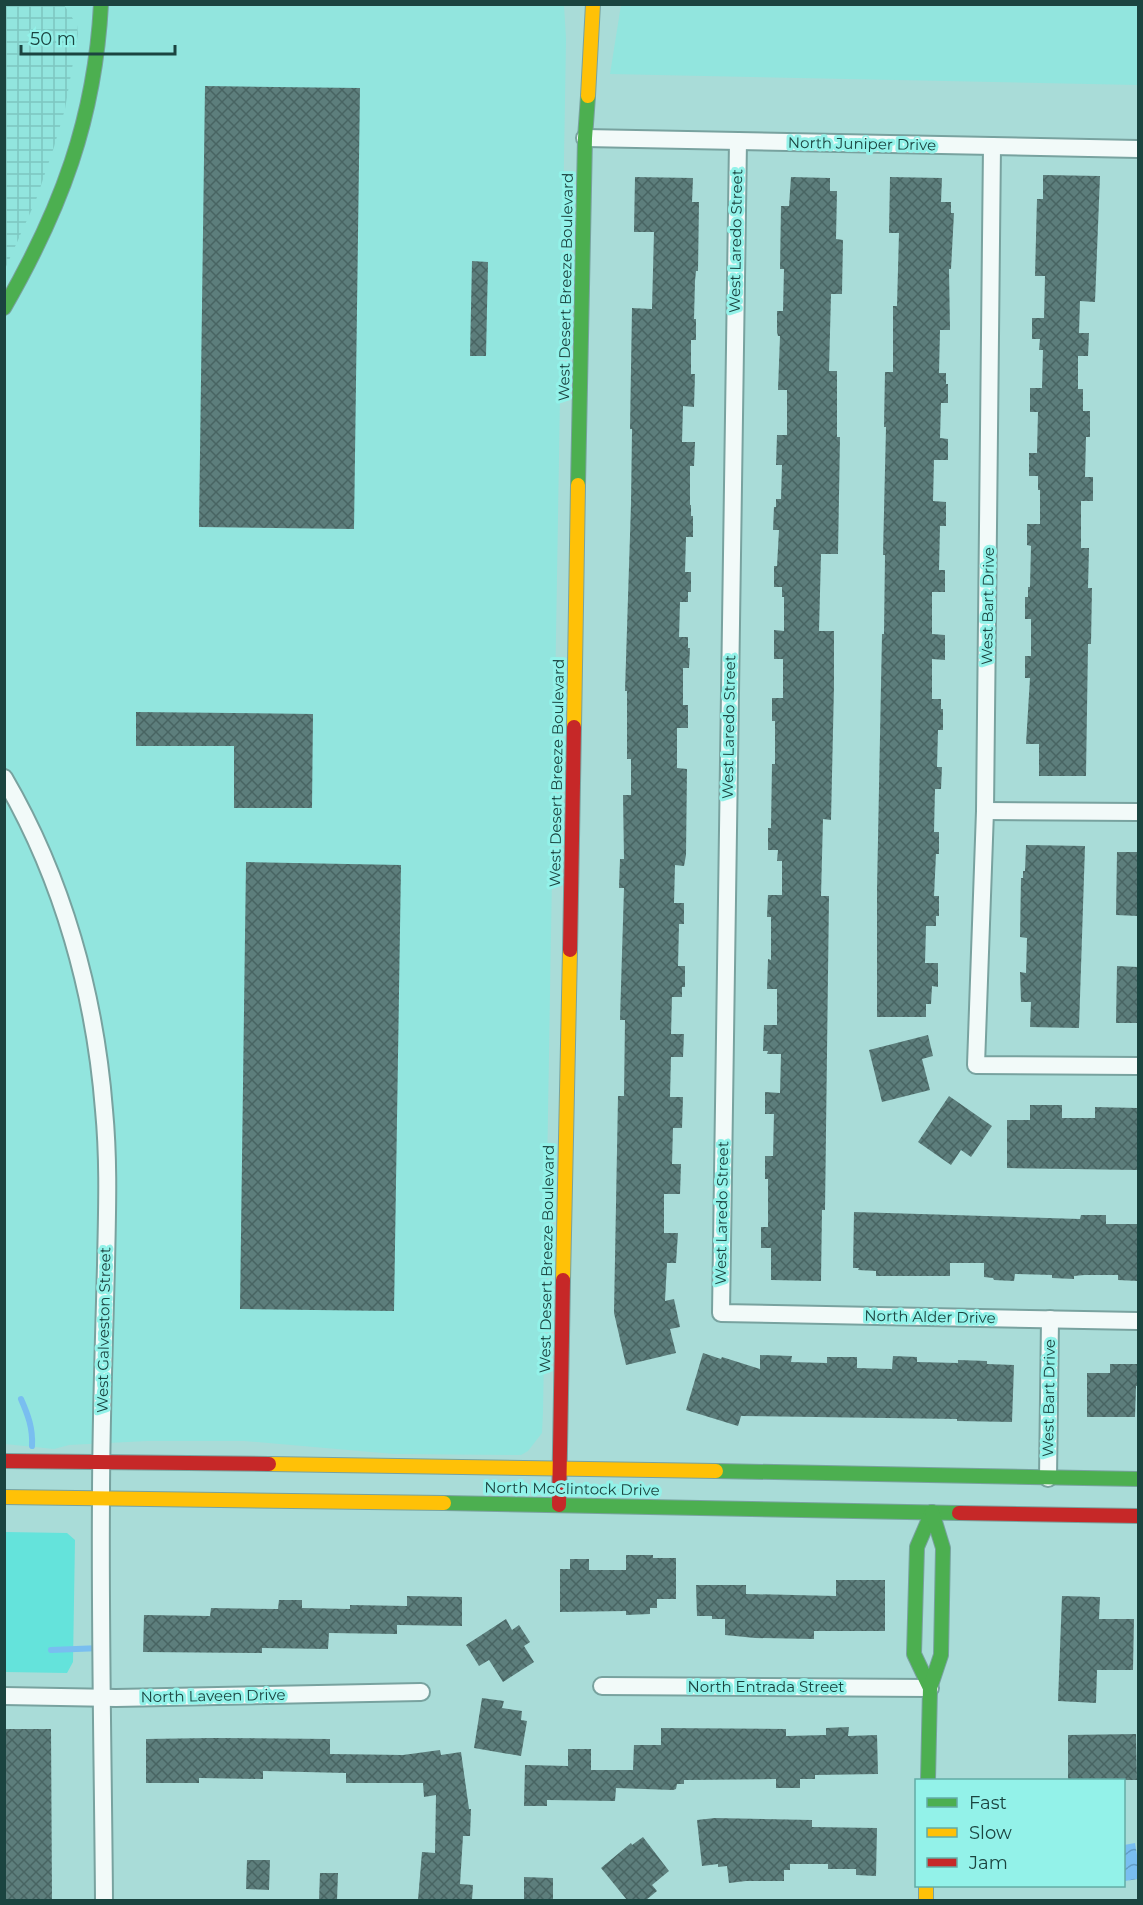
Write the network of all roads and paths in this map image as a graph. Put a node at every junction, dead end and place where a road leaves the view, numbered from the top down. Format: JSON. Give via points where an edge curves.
{"nodes":[{"id":1,"x":100,"y":4,"type":"edge"},
{"id":2,"x":593,"y":4,"type":"edge"},
{"id":3,"x":585,"y":138,"type":"junction"},
{"id":4,"x":738,"y":141,"type":"junction"},
{"id":5,"x":992,"y":146,"type":"junction"},
{"id":6,"x":1138,"y":149,"type":"edge"},
{"id":7,"x":4,"y":308,"type":"edge"},
{"id":8,"x":4,"y":778,"type":"edge"},
{"id":9,"x":986,"y":811,"type":"junction"},
{"id":10,"x":1138,"y":812,"type":"edge"},
{"id":11,"x":1138,"y":1066,"type":"edge"},
{"id":12,"x":721,"y":1313,"type":"joint"},
{"id":13,"x":1050,"y":1319,"type":"junction"},
{"id":14,"x":1138,"y":1321,"type":"edge"},
{"id":15,"x":4,"y":1461,"type":"edge"},
{"id":16,"x":102,"y":1463,"type":"junction"},
{"id":17,"x":560,"y":1468,"type":"junction"},
{"id":18,"x":1048,"y":1478,"type":"junction"},
{"id":19,"x":1138,"y":1479,"type":"edge"},
{"id":20,"x":4,"y":1497,"type":"edge"},
{"id":21,"x":101,"y":1499,"type":"junction"},
{"id":22,"x":559,"y":1505,"type":"junction"},
{"id":23,"x":932,"y":1512,"type":"junction"},
{"id":24,"x":1138,"y":1516,"type":"edge"},
{"id":25,"x":603,"y":1686,"type":"dead end"},
{"id":26,"x":930,"y":1688,"type":"junction"},
{"id":27,"x":421,"y":1692,"type":"dead end"},
{"id":28,"x":4,"y":1696,"type":"edge"},
{"id":29,"x":102,"y":1698,"type":"junction"},
{"id":30,"x":928,"y":1779,"type":"edge"},
{"id":31,"x":104,"y":1900,"type":"edge"}],
"edges":[{"from":1,"to":7,"type":"street","via":[[95,70],[72,160],[43,238]]},
{"from":2,"to":3,"type":"street","name":"West Desert Breeze Boulevard"},
{"from":3,"to":4,"type":"street","name":"North Juniper Drive"},
{"from":3,"to":17,"type":"street","name":"West Desert Breeze Boulevard"},
{"from":4,"to":5,"type":"street","name":"North Juniper Drive"},
{"from":4,"to":12,"type":"street","name":"West Laredo Street"},
{"from":5,"to":6,"type":"street","name":"North Juniper Drive"},
{"from":5,"to":9,"type":"street","name":"West Bart Drive"},
{"from":8,"to":16,"type":"street","name":"West Galveston Street","via":[[45,861],[74,943],[101,1073],[108,1177]]},
{"from":9,"to":10,"type":"street"},
{"from":9,"to":11,"type":"street","name":"West Bart Drive","via":[[976,1065]]},
{"from":12,"to":13,"type":"street","name":"North Alder Drive"},
{"from":13,"to":14,"type":"street","name":"North Alder Drive"},
{"from":13,"to":18,"type":"street","name":"West Bart Drive"},
{"from":15,"to":16,"type":"street","name":"North McClintock Drive"},
{"from":16,"to":17,"type":"street","name":"North McClintock Drive"},
{"from":16,"to":21,"type":"street","name":"West Galveston Street"},
{"from":17,"to":18,"type":"street","name":"North McClintock Drive"},
{"from":17,"to":22,"type":"street","name":"West Desert Breeze Boulevard"},
{"from":18,"to":19,"type":"street","name":"North McClintock Drive"},
{"from":20,"to":21,"type":"street","name":"North McClintock Drive"},
{"from":21,"to":22,"type":"street","name":"North McClintock Drive"},
{"from":21,"to":29,"type":"street","name":"West Galveston Street"},
{"from":22,"to":23,"type":"street","name":"North McClintock Drive"},
{"from":23,"to":24,"type":"street","name":"North McClintock Drive"},
{"from":23,"to":26,"type":"street","via":[[943,1548],[941,1655]]},
{"from":23,"to":26,"type":"street","via":[[917,1547],[914,1654]]},
{"from":25,"to":26,"type":"street","name":"North Entrada Street"},
{"from":26,"to":30,"type":"street"},
{"from":27,"to":29,"type":"street","name":"North Laveen Drive"},
{"from":28,"to":29,"type":"street","name":"North Laveen Drive"},
{"from":29,"to":31,"type":"street","name":"West Galveston Street"}]}
